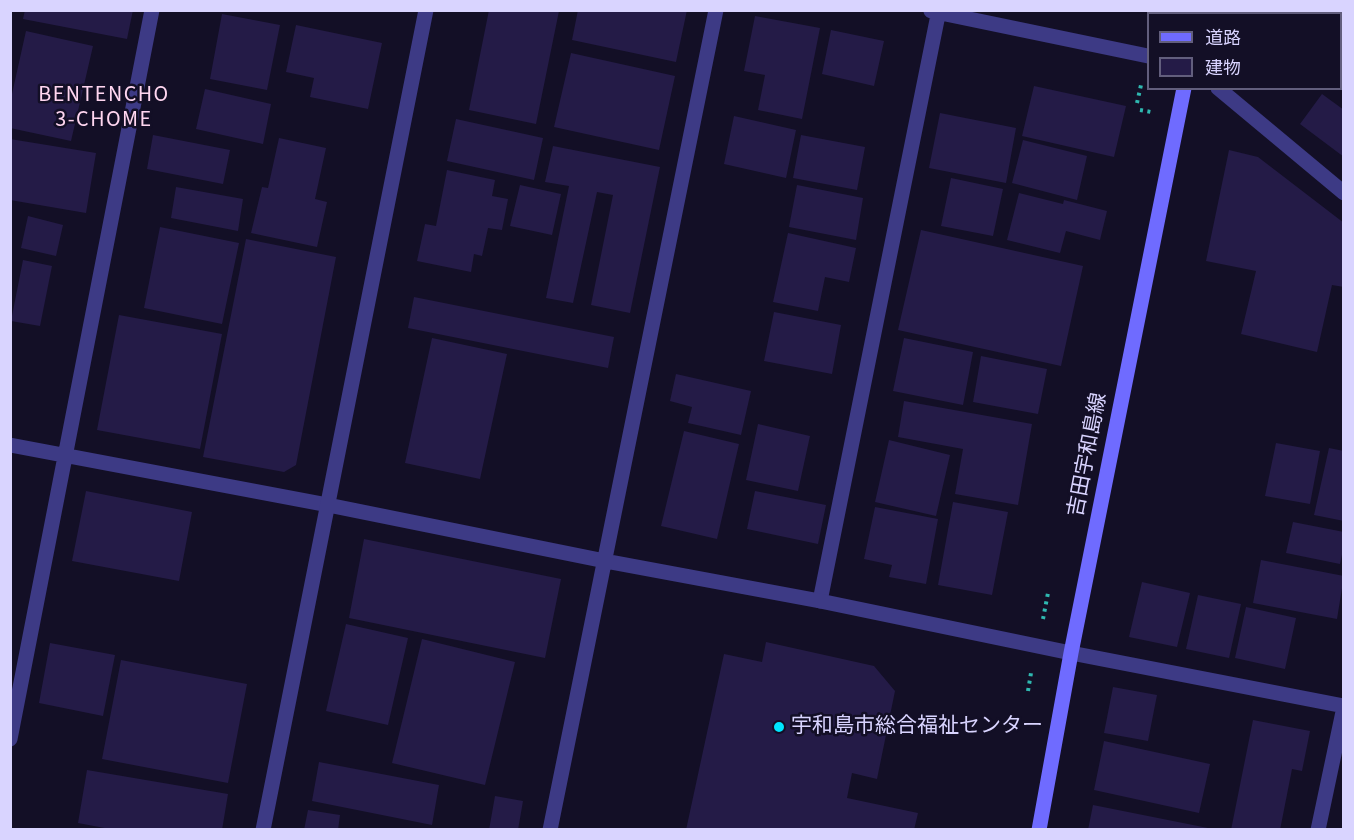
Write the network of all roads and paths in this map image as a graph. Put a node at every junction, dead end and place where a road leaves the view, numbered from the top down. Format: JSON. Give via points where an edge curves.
{"nodes":[{"id":1,"x":152,"y":10,"type":"edge"},
{"id":2,"x":426,"y":10,"type":"edge"},
{"id":3,"x":716,"y":10,"type":"edge"},
{"id":4,"x":936,"y":11,"type":"edge"},
{"id":5,"x":1147,"y":56,"type":"edge"},
{"id":6,"x":1184,"y":90,"type":"edge"},
{"id":7,"x":1220,"y":90,"type":"edge"},
{"id":8,"x":1344,"y":192,"type":"edge"},
{"id":9,"x":10,"y":445,"type":"edge"},
{"id":10,"x":64,"y":455,"type":"junction"},
{"id":11,"x":328,"y":505,"type":"junction"},
{"id":12,"x":605,"y":561,"type":"junction"},
{"id":13,"x":820,"y":601,"type":"junction"},
{"id":14,"x":1071,"y":653,"type":"junction"},
{"id":15,"x":1344,"y":706,"type":"edge"},
{"id":16,"x":10,"y":739,"type":"edge"},
{"id":17,"x":263,"y":830,"type":"edge"},
{"id":18,"x":550,"y":830,"type":"edge"},
{"id":19,"x":1039,"y":830,"type":"edge"},
{"id":20,"x":1318,"y":830,"type":"edge"}],
"edges":[{"from":1,"to":10,"type":"street"},
{"from":2,"to":11,"type":"street"},
{"from":3,"to":12,"type":"street"},
{"from":4,"to":5,"type":"street"},
{"from":4,"to":13,"type":"street"},
{"from":6,"to":14,"type":"main road","name":"吉田宇和島線"},
{"from":7,"to":8,"type":"street"},
{"from":9,"to":10,"type":"street"},
{"from":10,"to":11,"type":"street"},
{"from":10,"to":16,"type":"street"},
{"from":11,"to":12,"type":"street"},
{"from":11,"to":17,"type":"street"},
{"from":12,"to":13,"type":"street"},
{"from":12,"to":18,"type":"street"},
{"from":13,"to":14,"type":"street"},
{"from":14,"to":15,"type":"street"},
{"from":14,"to":19,"type":"main road","name":"吉田宇和島線"},
{"from":15,"to":20,"type":"street"}]}
